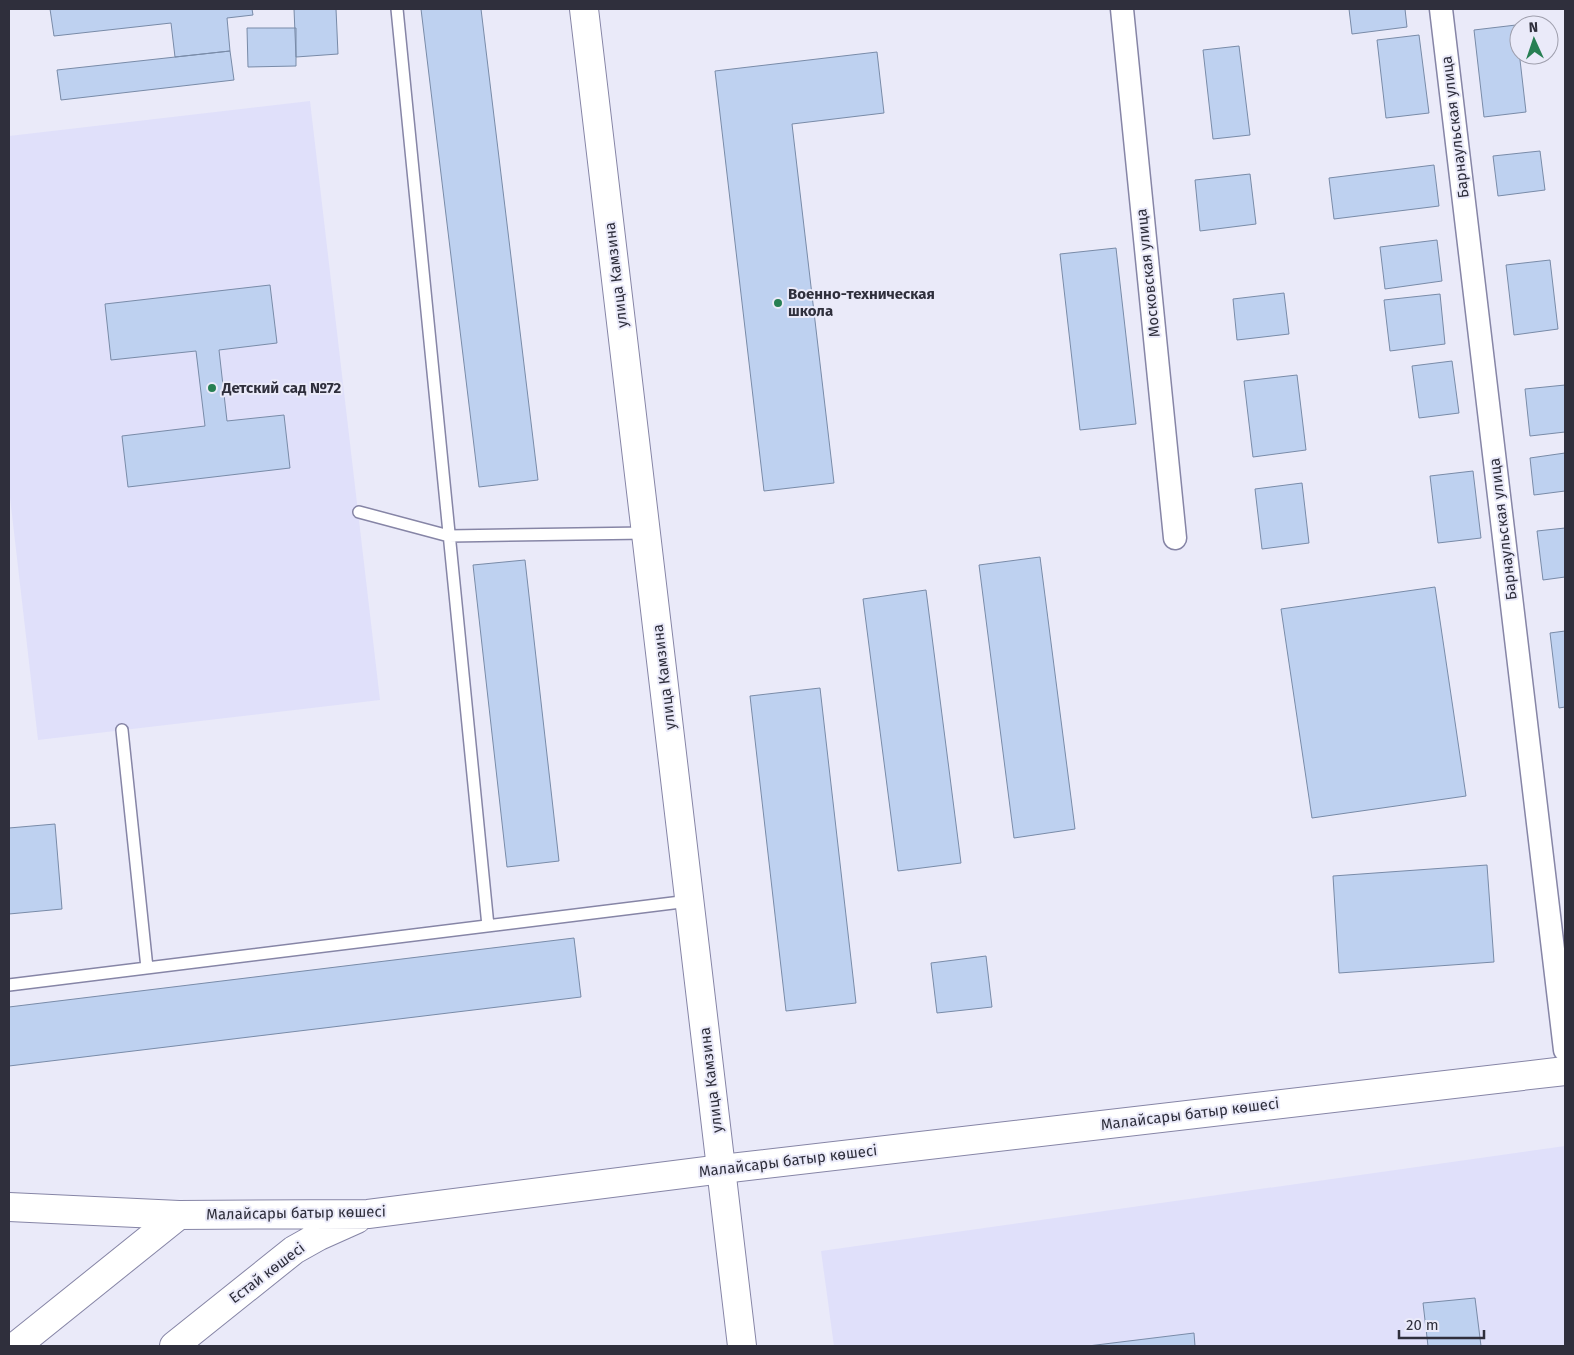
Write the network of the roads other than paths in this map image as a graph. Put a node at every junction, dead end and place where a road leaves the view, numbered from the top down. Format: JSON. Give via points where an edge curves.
{"nodes":[{"id":1,"x":397,"y":9,"type":"edge"},
{"id":2,"x":584,"y":9,"type":"edge"},
{"id":3,"x":1122,"y":9,"type":"edge"},
{"id":4,"x":1441,"y":9,"type":"edge"},
{"id":5,"x":358,"y":512,"type":"dead end"},
{"id":6,"x":647,"y":533,"type":"junction"},
{"id":7,"x":449,"y":536,"type":"junction"},
{"id":8,"x":1175,"y":538,"type":"dead end"},
{"id":9,"x":122,"y":730,"type":"dead end"},
{"id":10,"x":690,"y":901,"type":"junction"},
{"id":11,"x":488,"y":926,"type":"junction"},
{"id":12,"x":147,"y":968,"type":"junction"},
{"id":13,"x":9,"y":985,"type":"edge"},
{"id":14,"x":1565,"y":1050,"type":"edge"},
{"id":15,"x":1565,"y":1071,"type":"edge"},
{"id":16,"x":722,"y":1169,"type":"junction"},
{"id":17,"x":9,"y":1208,"type":"edge"},
{"id":18,"x":179,"y":1214,"type":"junction"},
{"id":19,"x":368,"y":1214,"type":"junction"},
{"id":20,"x":16,"y":1346,"type":"edge"},
{"id":21,"x":174,"y":1346,"type":"edge"},
{"id":22,"x":742,"y":1346,"type":"edge"}],
"edges":[{"from":1,"to":7,"type":"lane"},
{"from":2,"to":6,"type":"main road","name":"улица Камзина"},
{"from":3,"to":8,"type":"street","name":"Московская улица"},
{"from":4,"to":14,"type":"street","name":"Барнаульская улица"},
{"from":5,"to":7,"type":"lane"},
{"from":6,"to":7,"type":"lane"},
{"from":6,"to":10,"type":"main road","name":"улица Камзина"},
{"from":7,"to":11,"type":"lane"},
{"from":9,"to":12,"type":"lane"},
{"from":10,"to":11,"type":"lane"},
{"from":10,"to":16,"type":"main road","name":"улица Камзина"},
{"from":11,"to":12,"type":"lane"},
{"from":12,"to":13,"type":"lane"},
{"from":15,"to":16,"type":"main road","name":"Малайсары батыр көшесі"},
{"from":16,"to":19,"type":"main road","name":"Малайсары батыр көшесі"},
{"from":16,"to":22,"type":"main road","name":"улица Камзина"},
{"from":17,"to":18,"type":"main road","name":"Малайсары батыр көшесі"},
{"from":18,"to":19,"type":"main road","name":"Малайсары батыр көшесі"},
{"from":18,"to":20,"type":"main road"},
{"from":19,"to":21,"type":"main road","name":"Естай көшесі","via":[[294,1250]]}]}
